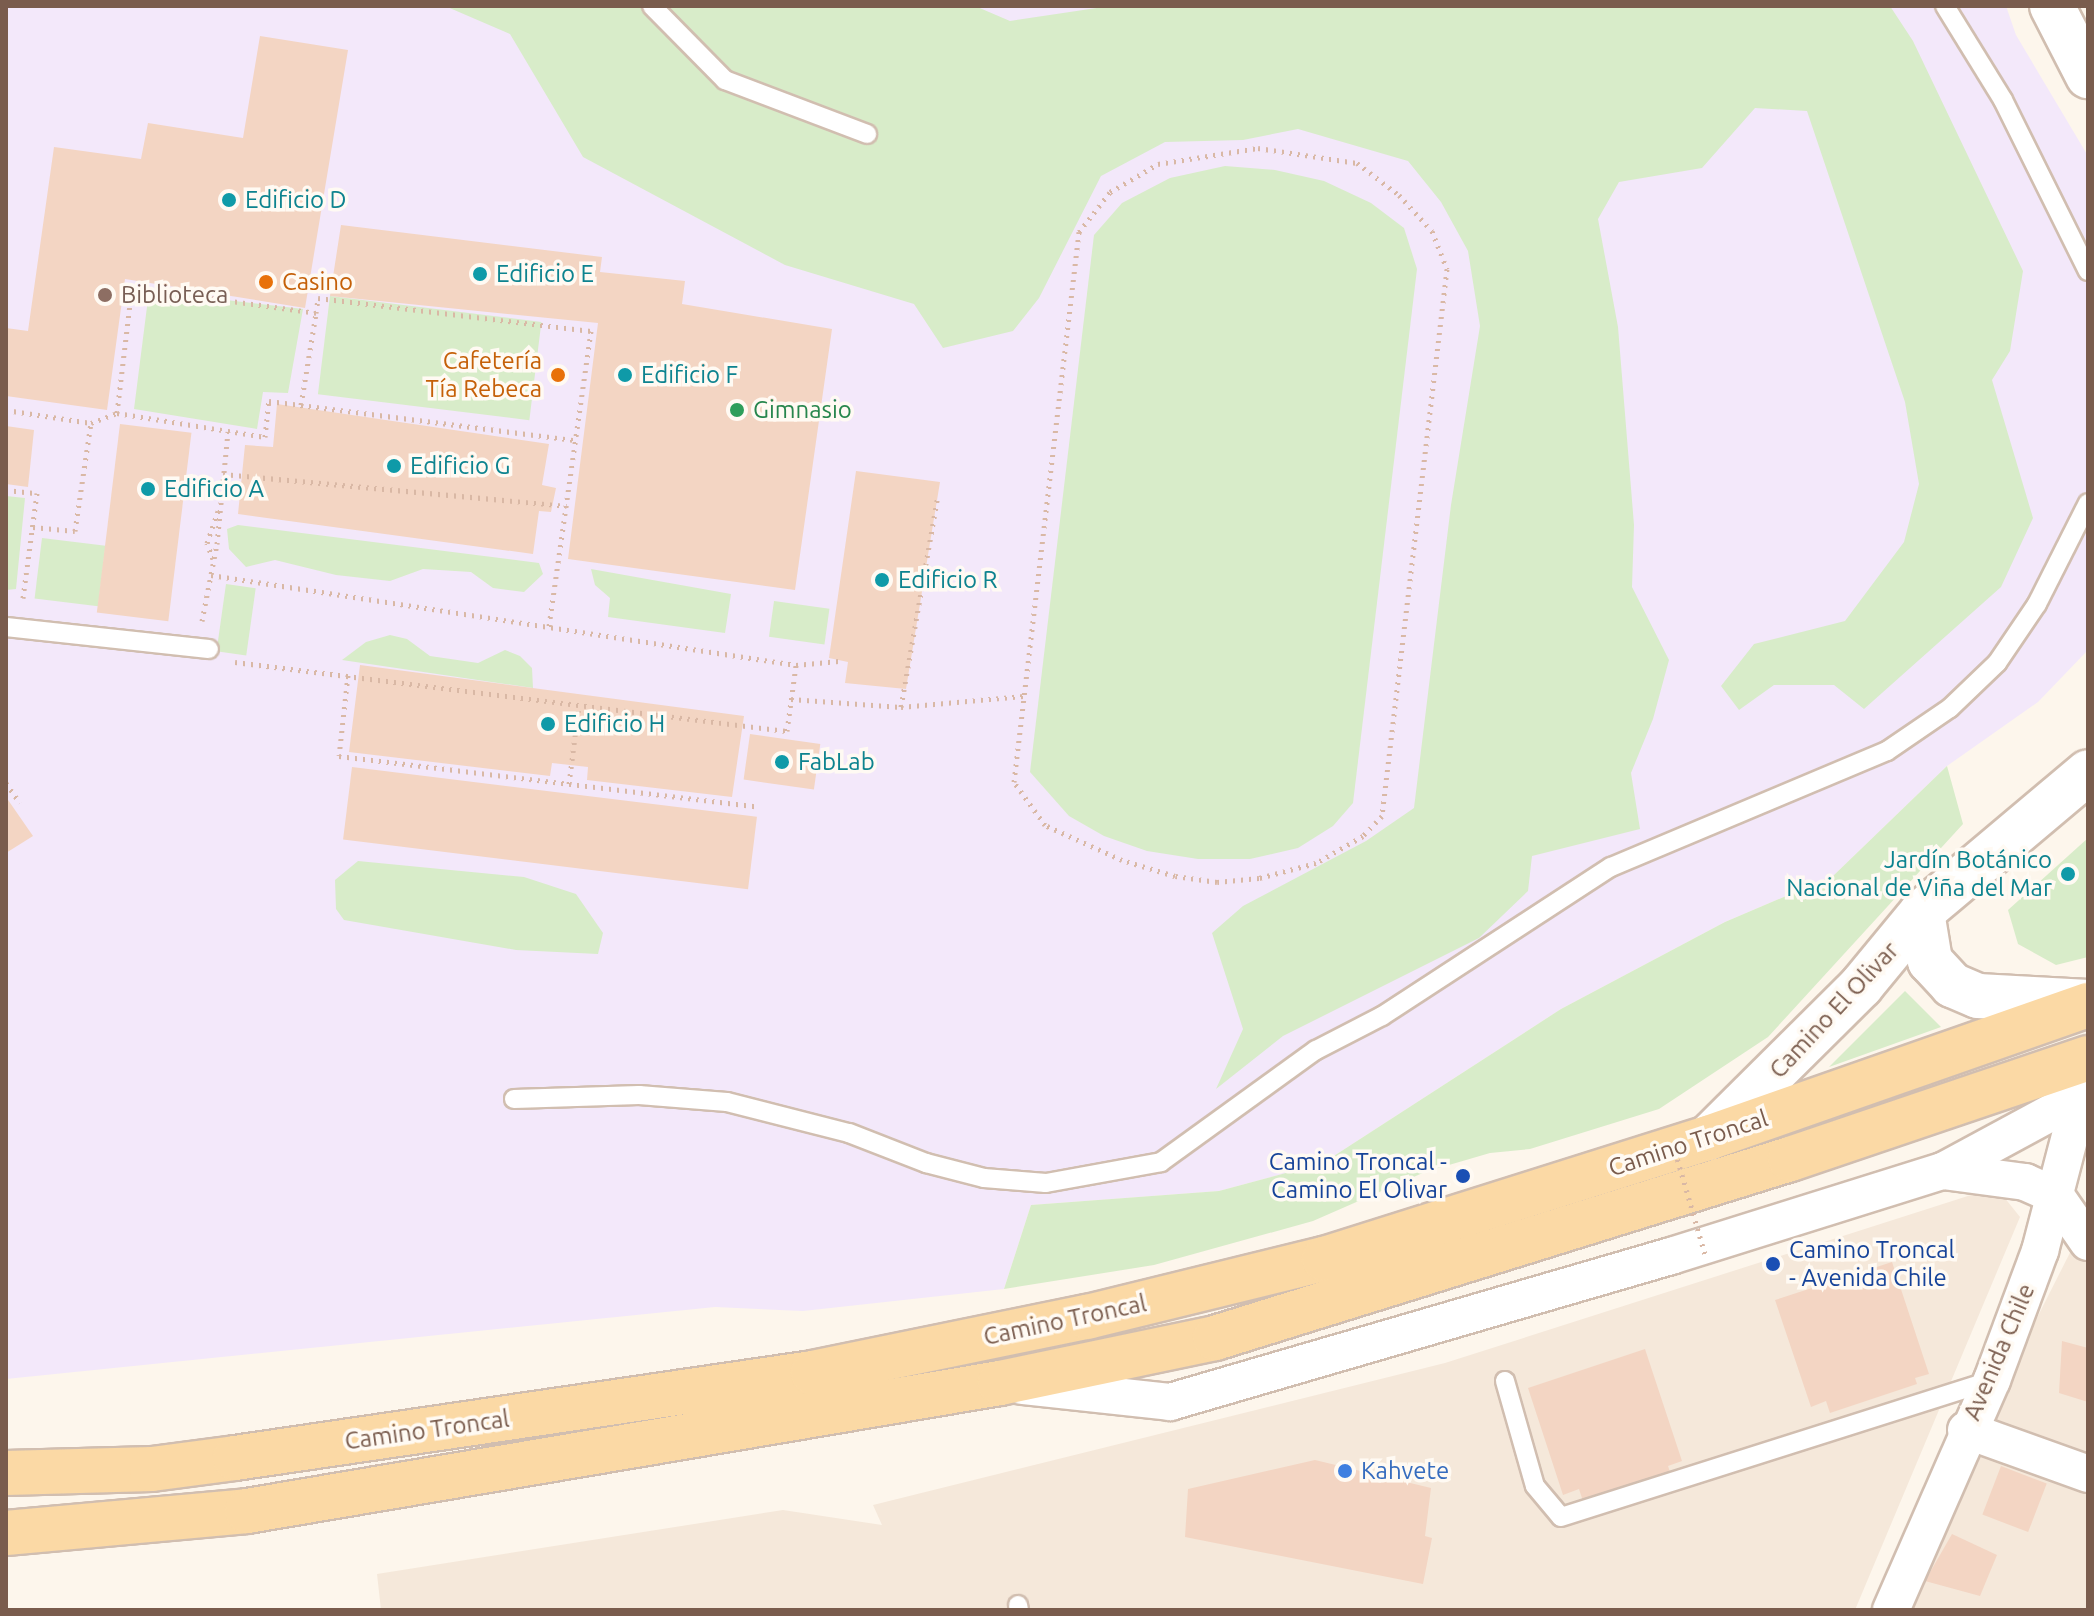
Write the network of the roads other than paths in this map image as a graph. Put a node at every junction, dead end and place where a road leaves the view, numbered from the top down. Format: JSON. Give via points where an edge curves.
{"nodes":[{"id":1,"x":652,"y":6,"type":"edge"},
{"id":2,"x":1945,"y":6,"type":"edge"},
{"id":3,"x":2052,"y":6,"type":"edge"},
{"id":4,"x":2088,"y":76,"type":"edge"},
{"id":5,"x":867,"y":134,"type":"dead end"},
{"id":6,"x":2088,"y":271,"type":"edge"},
{"id":7,"x":2088,"y":503,"type":"edge"},
{"id":8,"x":6,"y":627,"type":"edge"},
{"id":9,"x":204,"y":642,"type":"road end"},
{"id":10,"x":2088,"y":772,"type":"edge"},
{"id":11,"x":1922,"y":912,"type":"junction"},
{"id":12,"x":2088,"y":1003,"type":"edge"},
{"id":13,"x":2085,"y":1081,"type":"edge"},
{"id":14,"x":514,"y":1099,"type":"dead end"},
{"id":15,"x":1690,"y":1141,"type":"junction"},
{"id":16,"x":2078,"y":1157,"type":"edge"},
{"id":17,"x":1943,"y":1171,"type":"junction"},
{"id":18,"x":2056,"y":1196,"type":"junction"},
{"id":19,"x":2088,"y":1242,"type":"edge"},
{"id":20,"x":1992,"y":1380,"type":"junction"},
{"id":21,"x":1505,"y":1381,"type":"dead end"},
{"id":22,"x":1000,"y":1383,"type":"junction"},
{"id":23,"x":1966,"y":1430,"type":"junction"},
{"id":24,"x":6,"y":1473,"type":"edge"},
{"id":25,"x":2088,"y":1474,"type":"edge"},
{"id":26,"x":6,"y":1533,"type":"edge"},
{"id":27,"x":1891,"y":1610,"type":"edge"}],
"edges":[{"from":1,"to":5,"type":"lane","via":[[725,80]]},
{"from":2,"to":6,"type":"lane","via":[[2003,100]]},
{"from":3,"to":4,"type":"main road"},
{"from":7,"to":14,"type":"lane","via":[[2037,604],[1997,663],[1950,708],[1887,751],[1611,867],[1382,1016],[1316,1050],[1161,1162],[1046,1183],[984,1178],[926,1163],[849,1133],[727,1102],[639,1095]]},
{"from":8,"to":9,"type":"lane"},
{"from":10,"to":11,"type":"main road","name":"Camino El Olivar"},
{"from":11,"to":12,"type":"main road","name":"Camino El Olivar","via":[[1930,961],[1952,985],[1978,996]]},
{"from":11,"to":15,"type":"main road","name":"Camino El Olivar","via":[[1861,986]]},
{"from":12,"to":15,"type":"main road","name":"Camino Troncal"},
{"from":13,"to":16,"type":"street","name":"Avenida Chile"},
{"from":13,"to":17,"type":"street","name":"Camino Troncal"},
{"from":13,"to":22,"type":"main road","name":"Camino Troncal","via":[[1790,1159],[1215,1338]]},
{"from":15,"to":24,"type":"main road","name":"Camino Troncal","via":[[1324,1259],[1087,1317],[813,1373],[152,1469]]},
{"from":16,"to":18,"type":"street","name":"Avenida Chile"},
{"from":17,"to":18,"type":"street","name":"Camino Troncal","via":[[2025,1182]]},
{"from":17,"to":22,"type":"street","name":"Camino Troncal","via":[[1686,1252],[1170,1402]]},
{"from":18,"to":19,"type":"street"},
{"from":18,"to":20,"type":"street","name":"Avenida Chile"},
{"from":20,"to":21,"type":"lane","via":[[1561,1517],[1535,1486]]},
{"from":20,"to":23,"type":"street","name":"Avenida Chile"},
{"from":22,"to":26,"type":"main road","name":"Camino Troncal","via":[[247,1511]]},
{"from":23,"to":25,"type":"street"},
{"from":23,"to":27,"type":"street","name":"Avenida Chile"}]}
